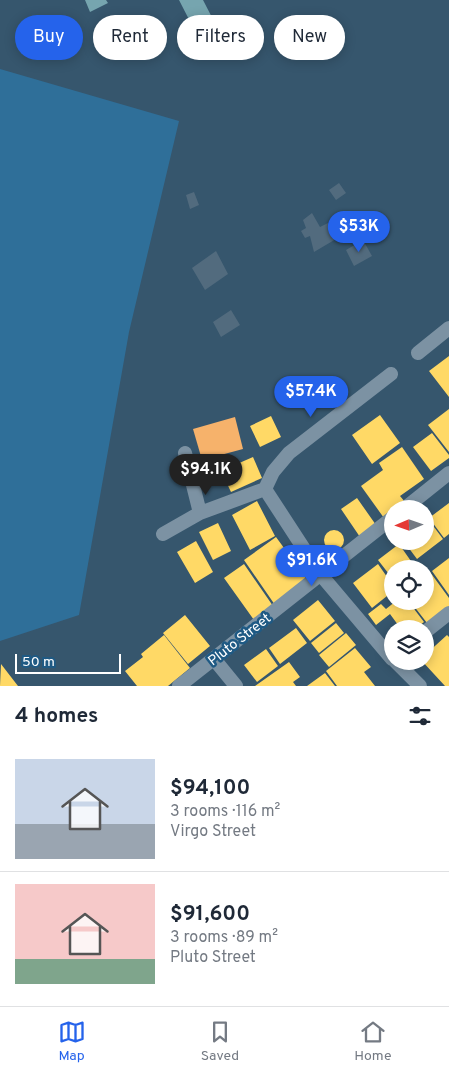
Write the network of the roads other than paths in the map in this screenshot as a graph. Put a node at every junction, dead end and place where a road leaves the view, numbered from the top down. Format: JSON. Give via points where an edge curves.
{"nodes":[{"id":1,"x":449,"y":328,"type":"edge"},
{"id":2,"x":418,"y":353,"type":"dead end"},
{"id":3,"x":391,"y":374,"type":"dead end"},
{"id":4,"x":185,"y":452,"type":"dead end"},
{"id":5,"x":449,"y":473,"type":"edge"},
{"id":6,"x":265,"y":489,"type":"junction"},
{"id":7,"x":415,"y":500,"type":"edge"},
{"id":8,"x":200,"y":513,"type":"junction"},
{"id":9,"x":384,"y":524,"type":"edge"},
{"id":10,"x":162,"y":534,"type":"dead end"},
{"id":11,"x":321,"y":574,"type":"junction"},
{"id":12,"x":449,"y":613,"type":"edge"},
{"id":13,"x":434,"y":625,"type":"edge"},
{"id":14,"x":384,"y":648,"type":"edge"},
{"id":15,"x":214,"y":658,"type":"junction"},
{"id":16,"x":404,"y":670,"type":"edge"},
{"id":17,"x":180,"y":686,"type":"edge"},
{"id":18,"x":236,"y":686,"type":"edge"},
{"id":19,"x":420,"y":686,"type":"edge"}],
"edges":[{"from":1,"to":2,"type":"street"},
{"from":3,"to":6,"type":"street","via":[[289,453],[273,472]]},
{"from":4,"to":8,"type":"street"},
{"from":5,"to":7,"type":"street"},
{"from":6,"to":8,"type":"street"},
{"from":6,"to":11,"type":"street"},
{"from":8,"to":10,"type":"street"},
{"from":9,"to":11,"type":"street","name":"Pluto Street"},
{"from":11,"to":14,"type":"street"},
{"from":11,"to":15,"type":"street","name":"Pluto Street"},
{"from":12,"to":13,"type":"street"},
{"from":15,"to":17,"type":"street","name":"Pluto Street"},
{"from":15,"to":18,"type":"street"},
{"from":16,"to":19,"type":"street"}]}
